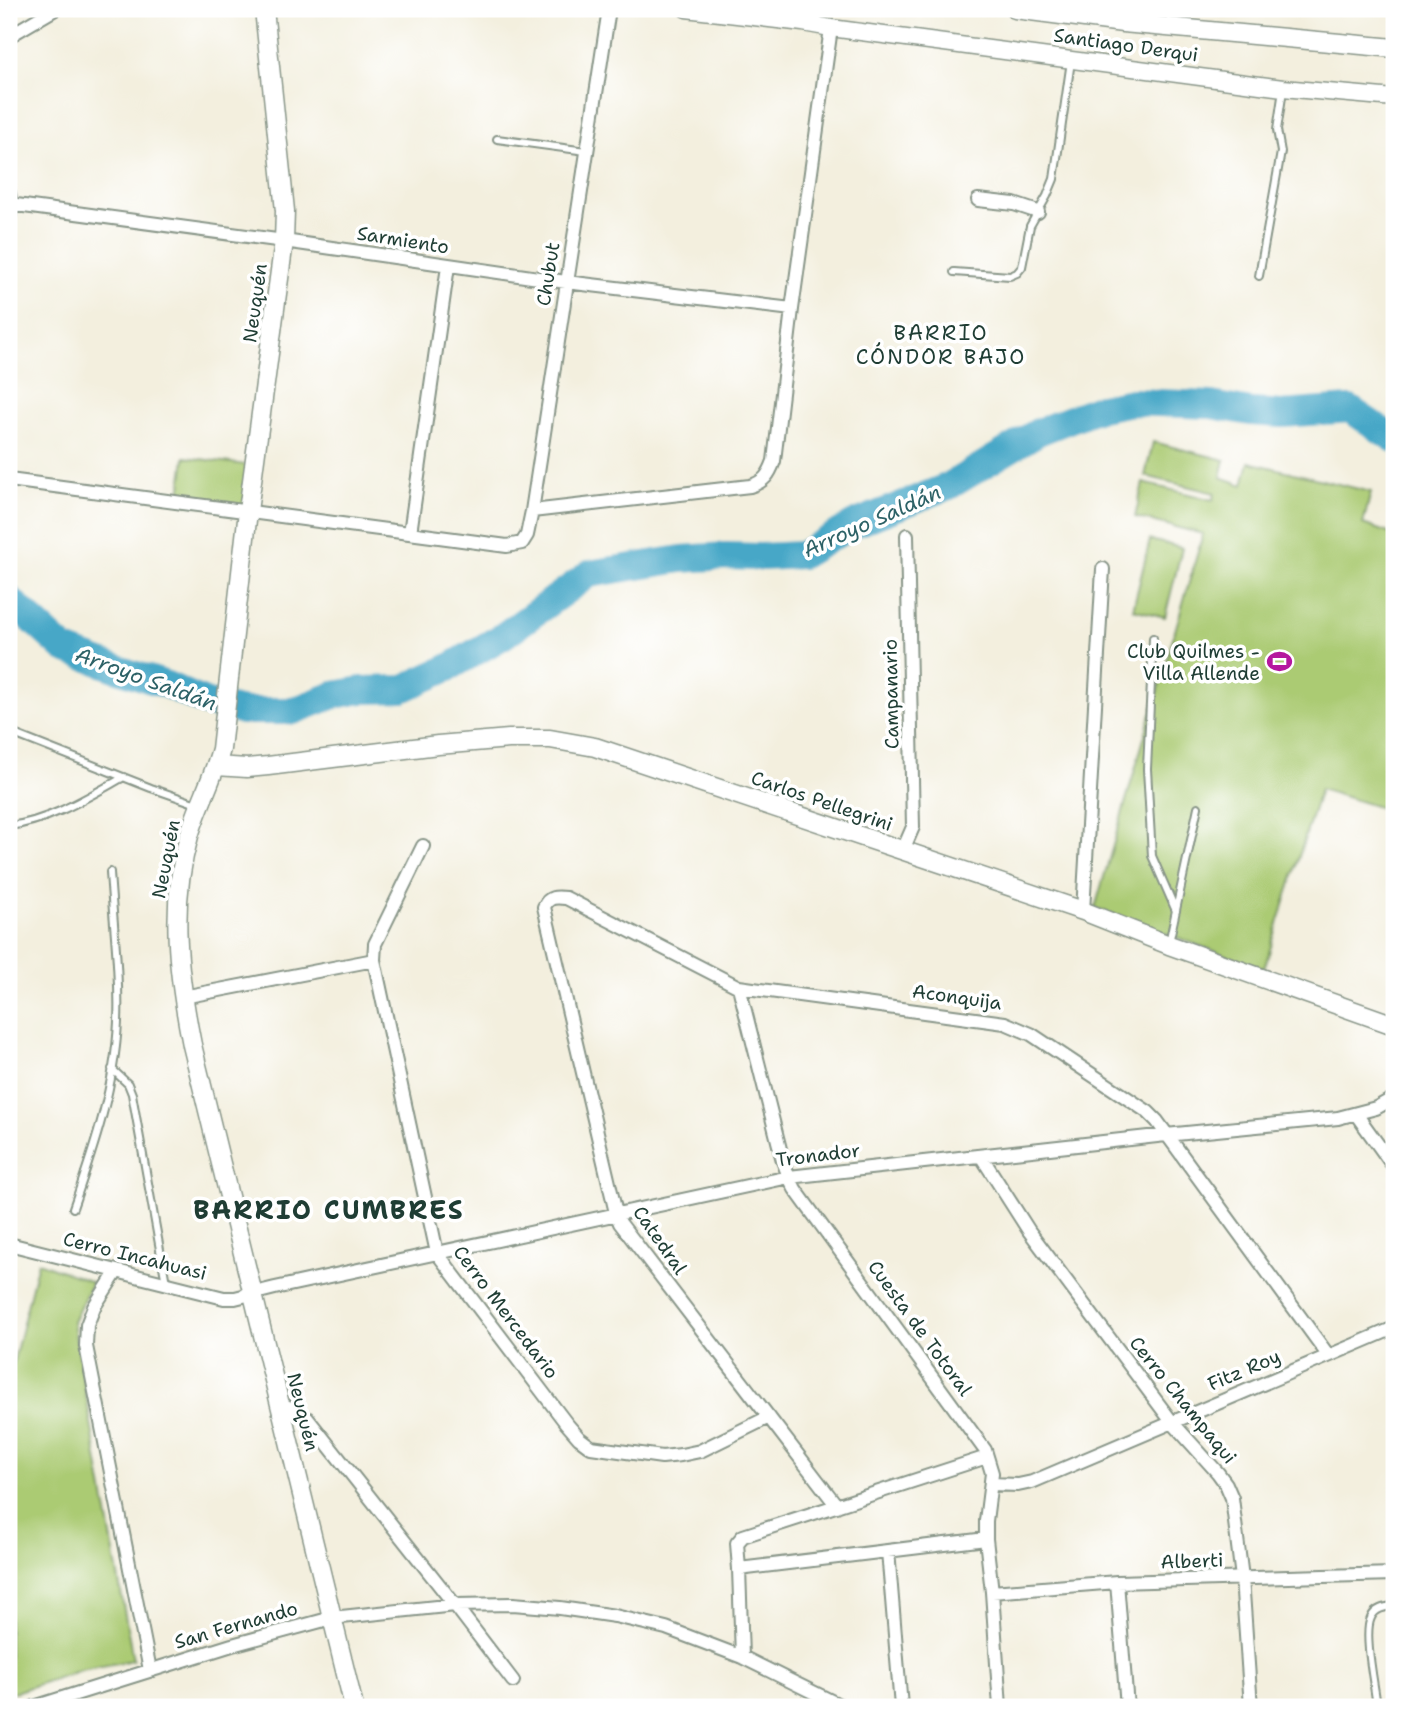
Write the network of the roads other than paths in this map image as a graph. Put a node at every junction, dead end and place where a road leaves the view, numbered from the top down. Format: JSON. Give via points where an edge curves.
{"nodes":[{"id":1,"x":55,"y":9,"type":"edge"},
{"id":2,"x":264,"y":9,"type":"edge"},
{"id":3,"x":609,"y":9,"type":"edge"},
{"id":4,"x":686,"y":9,"type":"edge"},
{"id":5,"x":1015,"y":9,"type":"edge"},
{"id":6,"x":804,"y":16,"type":"edge"},
{"id":7,"x":831,"y":28,"type":"junction"},
{"id":8,"x":9,"y":36,"type":"edge"},
{"id":9,"x":1337,"y":42,"type":"junction"},
{"id":10,"x":1394,"y":48,"type":"edge"},
{"id":11,"x":1071,"y":60,"type":"junction"},
{"id":12,"x":1394,"y":61,"type":"edge"},
{"id":13,"x":1283,"y":88,"type":"junction"},
{"id":14,"x":1394,"y":98,"type":"edge"},
{"id":15,"x":497,"y":139,"type":"dead end"},
{"id":16,"x":586,"y":151,"type":"junction"},
{"id":17,"x":978,"y":200,"type":"dead end"},
{"id":18,"x":9,"y":201,"type":"edge"},
{"id":19,"x":1038,"y":212,"type":"junction"},
{"id":20,"x":9,"y":218,"type":"edge"},
{"id":21,"x":284,"y":241,"type":"junction"},
{"id":22,"x":448,"y":266,"type":"junction"},
{"id":23,"x":954,"y":272,"type":"dead end"},
{"id":24,"x":1259,"y":276,"type":"dead end"},
{"id":25,"x":566,"y":282,"type":"junction"},
{"id":26,"x":792,"y":309,"type":"junction"},
{"id":27,"x":9,"y":480,"type":"edge"},
{"id":28,"x":248,"y":511,"type":"junction"},
{"id":29,"x":532,"y":511,"type":"junction"},
{"id":30,"x":410,"y":533,"type":"junction"},
{"id":31,"x":907,"y":534,"type":"dead end"},
{"id":32,"x":1103,"y":569,"type":"dead end"},
{"id":33,"x":1153,"y":638,"type":"dead end"},
{"id":34,"x":9,"y":732,"type":"edge"},
{"id":35,"x":216,"y":766,"type":"junction"},
{"id":36,"x":124,"y":777,"type":"junction"},
{"id":37,"x":199,"y":804,"type":"junction"},
{"id":38,"x":1198,"y":807,"type":"dead end"},
{"id":39,"x":9,"y":826,"type":"edge"},
{"id":40,"x":423,"y":846,"type":"dead end"},
{"id":41,"x":903,"y":850,"type":"junction"},
{"id":42,"x":110,"y":872,"type":"dead end"},
{"id":43,"x":544,"y":907,"type":"joint"},
{"id":44,"x":1083,"y":911,"type":"junction"},
{"id":45,"x":1176,"y":911,"type":"junction"},
{"id":46,"x":1169,"y":945,"type":"junction"},
{"id":47,"x":373,"y":960,"type":"junction"},
{"id":48,"x":740,"y":987,"type":"junction"},
{"id":49,"x":183,"y":998,"type":"junction"},
{"id":50,"x":1394,"y":1025,"type":"edge"},
{"id":51,"x":112,"y":1069,"type":"junction"},
{"id":52,"x":1394,"y":1098,"type":"edge"},
{"id":53,"x":1356,"y":1114,"type":"junction"},
{"id":54,"x":1166,"y":1135,"type":"junction"},
{"id":55,"x":981,"y":1156,"type":"junction"},
{"id":56,"x":1394,"y":1167,"type":"edge"},
{"id":57,"x":789,"y":1177,"type":"junction"},
{"id":58,"x":73,"y":1209,"type":"dead end"},
{"id":59,"x":616,"y":1213,"type":"junction"},
{"id":60,"x":9,"y":1244,"type":"edge"},
{"id":61,"x":437,"y":1253,"type":"junction"},
{"id":62,"x":117,"y":1271,"type":"junction"},
{"id":63,"x":166,"y":1283,"type":"junction"},
{"id":64,"x":253,"y":1294,"type":"junction"},
{"id":65,"x":1394,"y":1328,"type":"edge"},
{"id":66,"x":1328,"y":1355,"type":"junction"},
{"id":67,"x":279,"y":1402,"type":"junction"},
{"id":68,"x":769,"y":1417,"type":"junction"},
{"id":69,"x":1172,"y":1422,"type":"junction"},
{"id":70,"x":987,"y":1457,"type":"junction"},
{"id":71,"x":991,"y":1484,"type":"junction"},
{"id":72,"x":837,"y":1506,"type":"junction"},
{"id":73,"x":986,"y":1539,"type":"junction"},
{"id":74,"x":888,"y":1551,"type":"junction"},
{"id":75,"x":739,"y":1569,"type":"junction"},
{"id":76,"x":1394,"y":1574,"type":"edge"},
{"id":77,"x":1242,"y":1578,"type":"junction"},
{"id":78,"x":1118,"y":1582,"type":"junction"},
{"id":79,"x":992,"y":1592,"type":"junction"},
{"id":80,"x":455,"y":1605,"type":"junction"},
{"id":81,"x":1394,"y":1606,"type":"edge"},
{"id":82,"x":332,"y":1618,"type":"junction"},
{"id":83,"x":742,"y":1657,"type":"junction"},
{"id":84,"x":150,"y":1670,"type":"junction"},
{"id":85,"x":513,"y":1681,"type":"dead end"},
{"id":86,"x":34,"y":1707,"type":"edge"},
{"id":87,"x":354,"y":1707,"type":"edge"},
{"id":88,"x":843,"y":1707,"type":"edge"},
{"id":89,"x":901,"y":1707,"type":"edge"},
{"id":90,"x":1000,"y":1707,"type":"edge"},
{"id":91,"x":1127,"y":1707,"type":"edge"},
{"id":92,"x":1251,"y":1707,"type":"edge"},
{"id":93,"x":1377,"y":1707,"type":"edge"}],
"edges":[{"from":1,"to":8,"type":"street"},
{"from":2,"to":21,"type":"main road","name":"Neuquén","via":[[285,211]]},
{"from":3,"to":16,"type":"street","name":"Chubut"},
{"from":4,"to":6,"type":"street","name":"Santiago Derqui"},
{"from":5,"to":9,"type":"main road"},
{"from":6,"to":7,"type":"street","name":"Santiago Derqui"},
{"from":7,"to":11,"type":"street","name":"Santiago Derqui"},
{"from":7,"to":26,"type":"street"},
{"from":9,"to":10,"type":"main road"},
{"from":9,"to":12,"type":"main road"},
{"from":11,"to":13,"type":"street","name":"Santiago Derqui"},
{"from":11,"to":19,"type":"lane","via":[[1054,179]]},
{"from":13,"to":14,"type":"street","name":"Santiago Derqui"},
{"from":13,"to":24,"type":"lane","via":[[1277,130],[1280,152]]},
{"from":15,"to":16,"type":"lane"},
{"from":16,"to":25,"type":"street","name":"Chubut"},
{"from":17,"to":19,"type":"street"},
{"from":18,"to":20,"type":"street"},
{"from":18,"to":21,"type":"street","name":"Sarmiento"},
{"from":19,"to":23,"type":"lane","via":[[1017,273]]},
{"from":21,"to":22,"type":"street","name":"Sarmiento"},
{"from":21,"to":28,"type":"main road","name":"Neuquén"},
{"from":22,"to":25,"type":"street","name":"Sarmiento"},
{"from":22,"to":30,"type":"street"},
{"from":25,"to":26,"type":"street","name":"Sarmiento"},
{"from":25,"to":29,"type":"street","name":"Chubut"},
{"from":26,"to":29,"type":"street","via":[[774,461],[766,478],[750,486]]},
{"from":27,"to":28,"type":"street"},
{"from":28,"to":30,"type":"street"},
{"from":28,"to":35,"type":"main road","name":"Neuquén"},
{"from":29,"to":30,"type":"street","name":"Chubut","via":[[522,543],[507,546]]},
{"from":31,"to":41,"type":"street","name":"Campanario","via":[[913,827]]},
{"from":32,"to":44,"type":"street"},
{"from":33,"to":45,"type":"lane","via":[[1147,769],[1152,856]]},
{"from":34,"to":36,"type":"lane"},
{"from":35,"to":37,"type":"main road","name":"Neuquén"},
{"from":35,"to":41,"type":"main road","name":"Carlos Pellegrini","via":[[247,768],[486,740],[550,739],[595,747]]},
{"from":36,"to":37,"type":"lane"},
{"from":36,"to":39,"type":"lane","via":[[44,817]]},
{"from":37,"to":49,"type":"main road","name":"Neuquén","via":[[177,900]]},
{"from":38,"to":45,"type":"lane"},
{"from":40,"to":47,"type":"street","via":[[375,944]]},
{"from":41,"to":44,"type":"main road","name":"Carlos Pellegrini"},
{"from":42,"to":51,"type":"lane","via":[[118,996]]},
{"from":43,"to":48,"type":"street","name":"Aconquija","via":[[555,896],[566,898]]},
{"from":43,"to":59,"type":"street","name":"Catedral"},
{"from":44,"to":46,"type":"main road","name":"Carlos Pellegrini"},
{"from":45,"to":46,"type":"lane"},
{"from":46,"to":50,"type":"main road","name":"Carlos Pellegrini"},
{"from":47,"to":49,"type":"street"},
{"from":47,"to":61,"type":"street","name":"Cerro Mercedario"},
{"from":48,"to":54,"type":"street","name":"Aconquija","via":[[1012,1025],[1148,1112]]},
{"from":48,"to":57,"type":"street","name":"Cuesta de Totoral"},
{"from":49,"to":64,"type":"main road","name":"Neuquén"},
{"from":51,"to":58,"type":"lane","via":[[97,1141]]},
{"from":51,"to":63,"type":"lane","via":[[128,1083],[132,1094]]},
{"from":52,"to":53,"type":"street","name":"Tronador"},
{"from":53,"to":54,"type":"street","name":"Tronador"},
{"from":53,"to":56,"type":"street"},
{"from":54,"to":55,"type":"street","name":"Tronador"},
{"from":54,"to":66,"type":"street","name":"Aconquija"},
{"from":55,"to":57,"type":"street","name":"Tronador"},
{"from":55,"to":69,"type":"street","name":"Cerro Champaqui","via":[[1029,1231]]},
{"from":57,"to":59,"type":"street","name":"Tronador"},
{"from":57,"to":70,"type":"street","name":"Cuesta de Totoral"},
{"from":59,"to":61,"type":"street","name":"Tronador"},
{"from":59,"to":68,"type":"street","name":"Catedral"},
{"from":60,"to":62,"type":"street","name":"Cerro Incahuasi"},
{"from":61,"to":64,"type":"street","name":"Tronador"},
{"from":61,"to":68,"type":"street","name":"Cerro Mercedario","via":[[566,1423],[591,1447],[662,1457],[681,1455],[700,1451]]},
{"from":62,"to":63,"type":"street","name":"Cerro Incahuasi"},
{"from":62,"to":84,"type":"street","via":[[93,1307],[86,1346]]},
{"from":63,"to":64,"type":"street","name":"Cerro Incahuasi","via":[[224,1298]]},
{"from":64,"to":67,"type":"main road","name":"Neuquén"},
{"from":65,"to":66,"type":"street","name":"Fitz Roy"},
{"from":66,"to":69,"type":"street","name":"Fitz Roy"},
{"from":67,"to":80,"type":"street","via":[[307,1418]]},
{"from":67,"to":82,"type":"main road","name":"Neuquén"},
{"from":68,"to":72,"type":"street","name":"Catedral"},
{"from":69,"to":71,"type":"street","name":"Fitz Roy","via":[[1032,1482]]},
{"from":69,"to":77,"type":"street","name":"Cerro Champaqui","via":[[1226,1484],[1232,1498]]},
{"from":70,"to":71,"type":"street","name":"Cuesta de Totoral"},
{"from":70,"to":72,"type":"street"},
{"from":71,"to":73,"type":"street","name":"Cuesta de Totoral"},
{"from":72,"to":75,"type":"street","via":[[743,1536],[737,1542]]},
{"from":73,"to":74,"type":"street"},
{"from":73,"to":79,"type":"street","name":"Cuesta de Totoral"},
{"from":74,"to":75,"type":"street"},
{"from":74,"to":89,"type":"street"},
{"from":75,"to":83,"type":"street"},
{"from":76,"to":77,"type":"street","name":"Alberti"},
{"from":77,"to":78,"type":"street","name":"Alberti"},
{"from":77,"to":92,"type":"street","name":"Cerro Champaqui"},
{"from":78,"to":79,"type":"street","name":"Alberti"},
{"from":78,"to":91,"type":"street"},
{"from":79,"to":90,"type":"street","name":"Cuesta de Totoral"},
{"from":80,"to":82,"type":"street","name":"San Fernando"},
{"from":80,"to":83,"type":"street","name":"San Fernando","via":[[525,1605],[615,1616],[666,1628]]},
{"from":80,"to":85,"type":"street"},
{"from":81,"to":93,"type":"lane","via":[[1380,1608],[1369,1624]]},
{"from":82,"to":84,"type":"street","name":"San Fernando"},
{"from":82,"to":87,"type":"main road","name":"Neuquén"},
{"from":83,"to":88,"type":"street","name":"San Fernando"},
{"from":84,"to":86,"type":"street","name":"San Fernando"}]}
